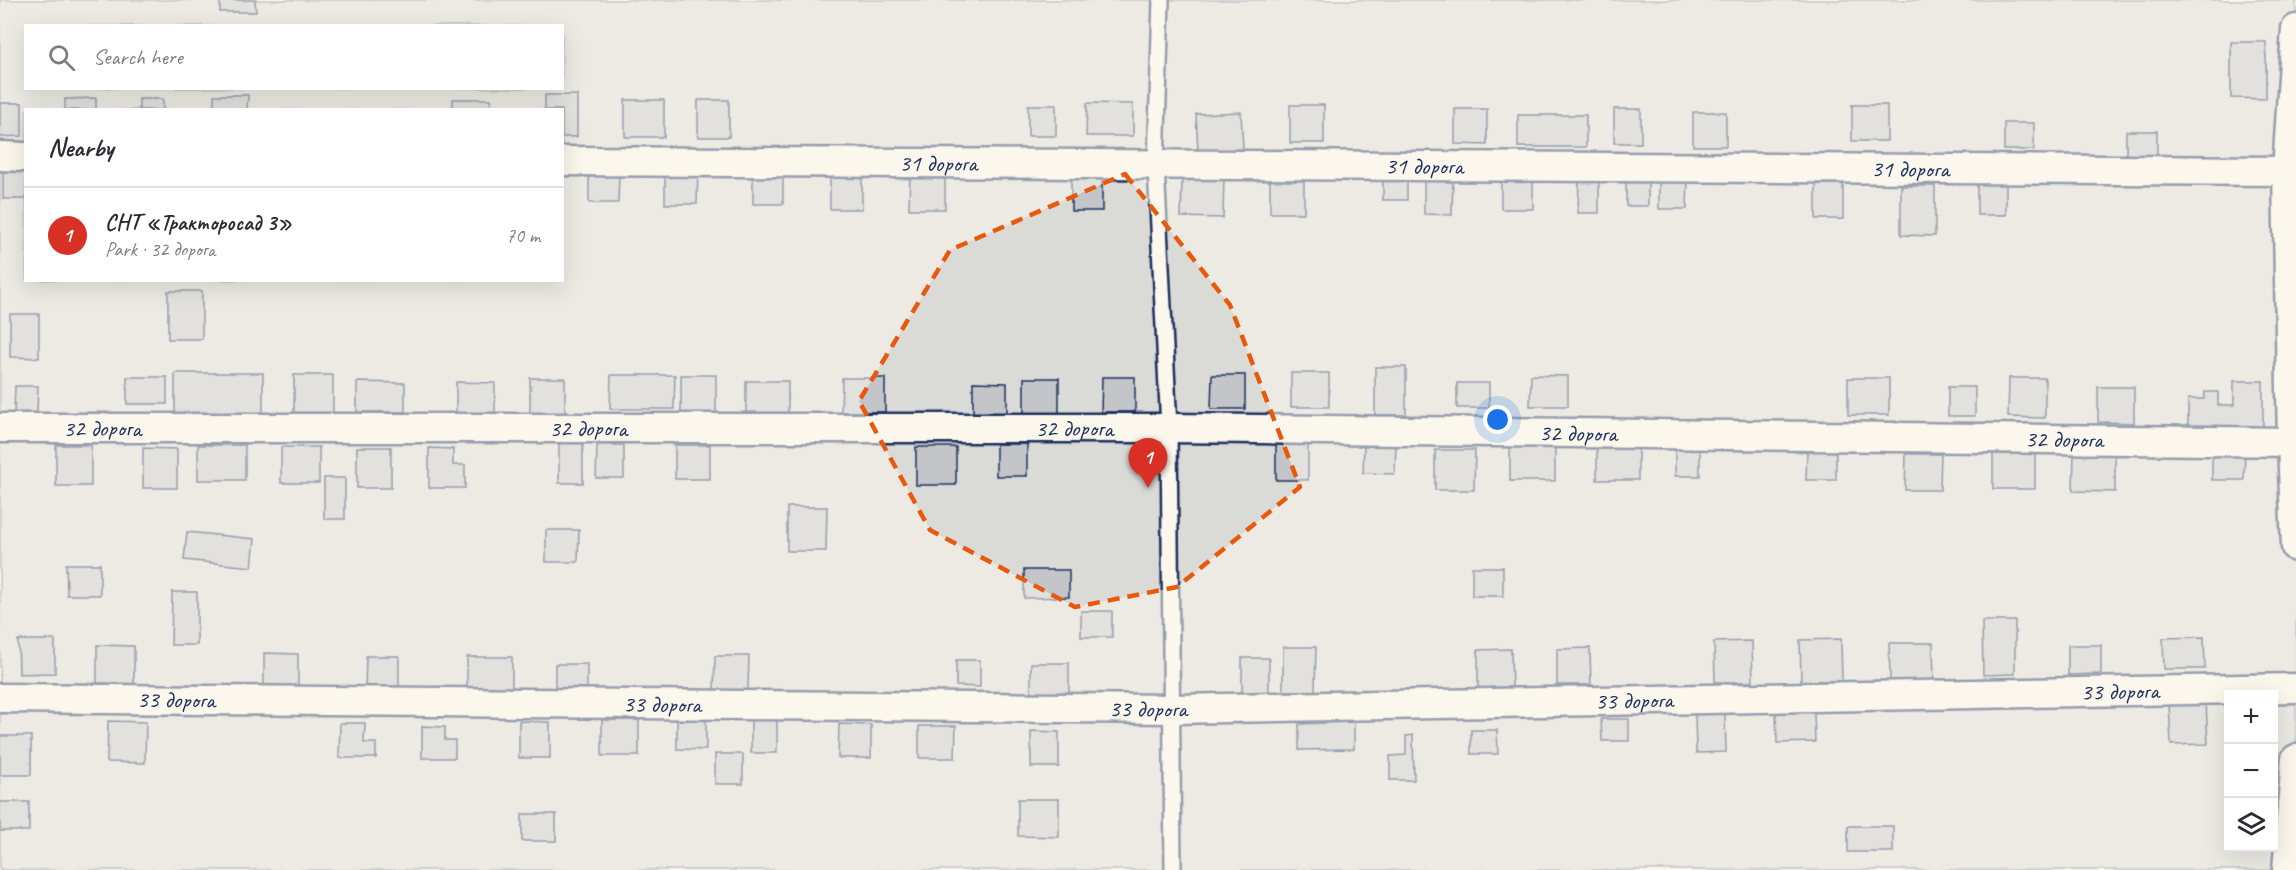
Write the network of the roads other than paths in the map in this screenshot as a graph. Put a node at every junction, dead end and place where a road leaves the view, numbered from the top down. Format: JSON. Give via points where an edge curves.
{"nodes":[{"id":1,"x":1161,"y":0,"type":"edge"},
{"id":2,"x":2296,"y":29,"type":"edge"},
{"id":3,"x":0,"y":156,"type":"edge"},
{"id":4,"x":24,"y":157,"type":"edge"},
{"id":5,"x":564,"y":161,"type":"edge"},
{"id":6,"x":1156,"y":166,"type":"junction"},
{"id":7,"x":2287,"y":171,"type":"junction"},
{"id":8,"x":0,"y":428,"type":"edge"},
{"id":9,"x":1169,"y":428,"type":"junction"},
{"id":10,"x":2292,"y":442,"type":"junction"},
{"id":11,"x":2296,"y":547,"type":"edge"},
{"id":12,"x":2296,"y":688,"type":"edge"},
{"id":13,"x":0,"y":698,"type":"edge"},
{"id":14,"x":1173,"y":708,"type":"junction"},
{"id":15,"x":2296,"y":759,"type":"edge"},
{"id":16,"x":1173,"y":870,"type":"edge"},
{"id":17,"x":2287,"y":870,"type":"edge"}],
"edges":[{"from":1,"to":6,"type":"lane"},
{"from":2,"to":7,"type":"street"},
{"from":3,"to":4,"type":"street"},
{"from":5,"to":6,"type":"street","name":"31 дорога"},
{"from":6,"to":7,"type":"street","name":"31 дорога"},
{"from":6,"to":9,"type":"lane"},
{"from":7,"to":10,"type":"street"},
{"from":8,"to":9,"type":"street","name":"32 дорога"},
{"from":9,"to":10,"type":"street","name":"32 дорога"},
{"from":9,"to":14,"type":"lane"},
{"from":10,"to":11,"type":"street"},
{"from":12,"to":14,"type":"street","name":"33 дорога"},
{"from":13,"to":14,"type":"street","name":"33 дорога"},
{"from":14,"to":16,"type":"lane"},
{"from":15,"to":17,"type":"street"}]}
